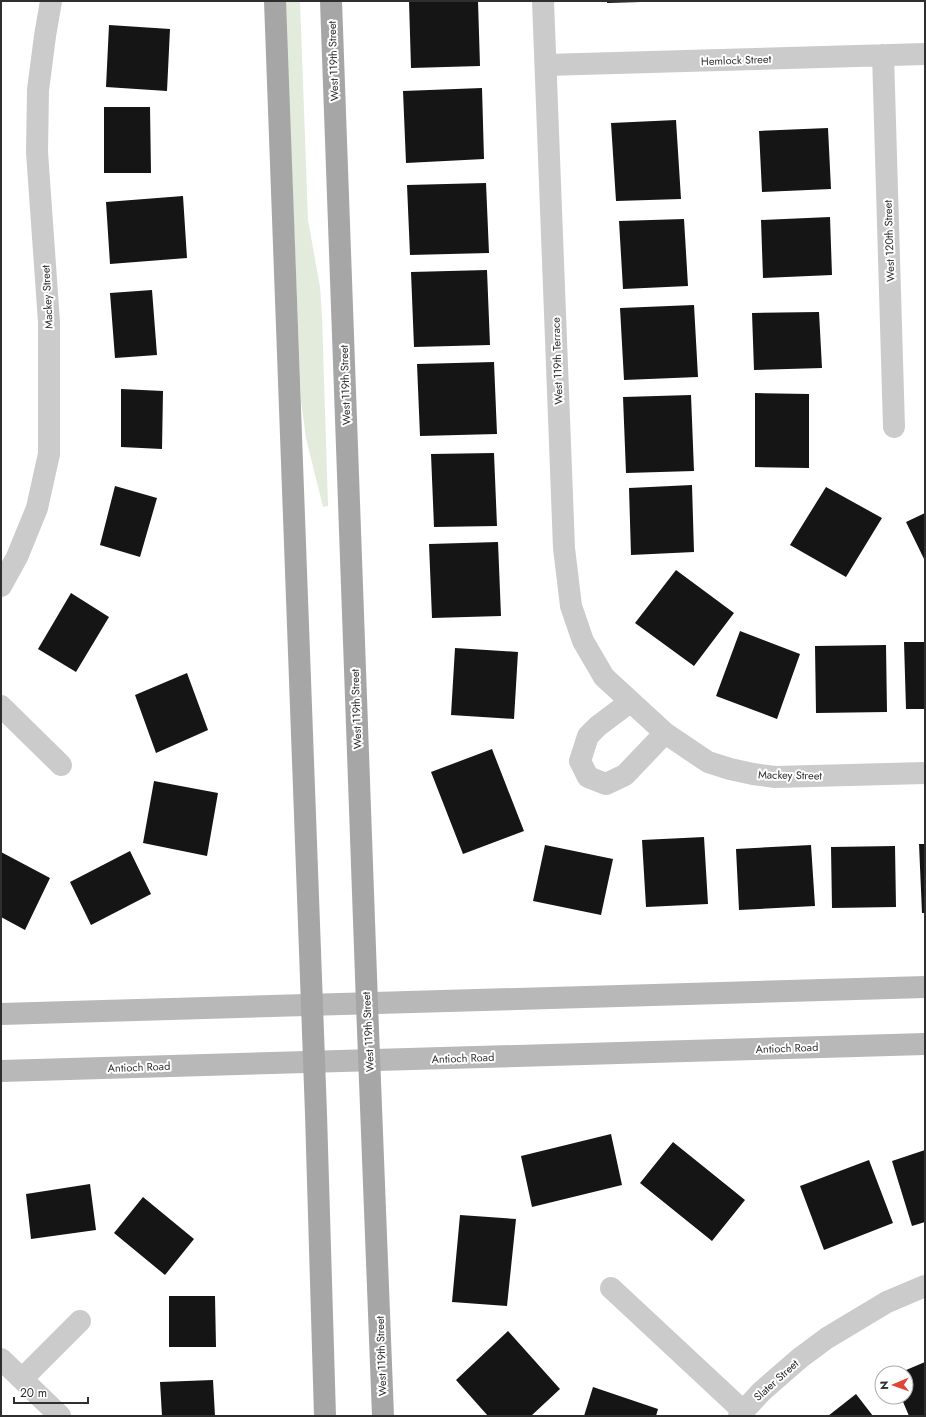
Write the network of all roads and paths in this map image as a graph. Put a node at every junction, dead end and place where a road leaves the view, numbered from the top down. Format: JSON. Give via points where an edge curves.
{"nodes":[{"id":1,"x":51,"y":1,"type":"edge"},
{"id":2,"x":275,"y":1,"type":"edge"},
{"id":3,"x":331,"y":1,"type":"edge"},
{"id":4,"x":544,"y":1,"type":"edge"},
{"id":5,"x":925,"y":54,"type":"edge"},
{"id":6,"x":883,"y":56,"type":"junction"},
{"id":7,"x":546,"y":65,"type":"junction"},
{"id":8,"x":894,"y":427,"type":"dead end"},
{"id":9,"x":1,"y":586,"type":"edge"},
{"id":10,"x":630,"y":702,"type":"junction"},
{"id":11,"x":1,"y":706,"type":"edge"},
{"id":12,"x":665,"y":733,"type":"junction"},
{"id":13,"x":61,"y":765,"type":"dead end"},
{"id":14,"x":925,"y":773,"type":"edge"},
{"id":15,"x":925,"y":987,"type":"edge"},
{"id":16,"x":367,"y":1004,"type":"junction"},
{"id":17,"x":311,"y":1006,"type":"junction"},
{"id":18,"x":1,"y":1014,"type":"edge"},
{"id":19,"x":925,"y":1044,"type":"edge"},
{"id":20,"x":370,"y":1061,"type":"junction"},
{"id":21,"x":314,"y":1062,"type":"junction"},
{"id":22,"x":1,"y":1071,"type":"edge"},
{"id":23,"x":925,"y":1286,"type":"edge"},
{"id":24,"x":611,"y":1288,"type":"dead end"},
{"id":25,"x":80,"y":1321,"type":"dead end"},
{"id":26,"x":1,"y":1359,"type":"edge"},
{"id":27,"x":22,"y":1379,"type":"junction"},
{"id":28,"x":741,"y":1413,"type":"edge"},
{"id":29,"x":60,"y":1416,"type":"edge"},
{"id":30,"x":325,"y":1416,"type":"edge"},
{"id":31,"x":383,"y":1416,"type":"edge"}],
"edges":[{"from":1,"to":9,"type":"street","name":"Mackey Street","via":[[38,90],[37,152],[49,322],[49,454],[37,508],[17,557]]},
{"from":2,"to":17,"type":"main road"},
{"from":3,"to":16,"type":"main road","name":"West 119th Street"},
{"from":4,"to":7,"type":"street","name":"West 119th Terrace"},
{"from":5,"to":6,"type":"street","name":"Hemlock Street"},
{"from":6,"to":7,"type":"street","name":"Hemlock Street"},
{"from":6,"to":8,"type":"street","name":"West 120th Street"},
{"from":7,"to":10,"type":"street","name":"West 119th Terrace","via":[[567,583],[571,606],[583,641],[604,677]]},
{"from":10,"to":12,"type":"street","name":"West 119th Terrace"},
{"from":10,"to":12,"type":"street","via":[[588,736],[580,761],[588,777],[606,784],[625,775]]},
{"from":11,"to":13,"type":"street"},
{"from":12,"to":14,"type":"street","name":"Mackey Street","via":[[708,762],[752,774],[775,777]]},
{"from":15,"to":16,"type":"main road"},
{"from":16,"to":17,"type":"main road"},
{"from":16,"to":20,"type":"main road","name":"West 119th Street"},
{"from":17,"to":18,"type":"main road"},
{"from":17,"to":21,"type":"main road"},
{"from":19,"to":20,"type":"main road","name":"Antioch Road"},
{"from":20,"to":21,"type":"main road","name":"Antioch Road"},
{"from":20,"to":31,"type":"main road","name":"West 119th Street"},
{"from":21,"to":22,"type":"main road","name":"Antioch Road"},
{"from":21,"to":30,"type":"main road"},
{"from":23,"to":28,"type":"street","name":"Slater Street","via":[[888,1302],[827,1338],[800,1358]]},
{"from":24,"to":28,"type":"street","name":"Slater Street"},
{"from":25,"to":27,"type":"street"},
{"from":26,"to":27,"type":"street"},
{"from":27,"to":29,"type":"street"}]}
